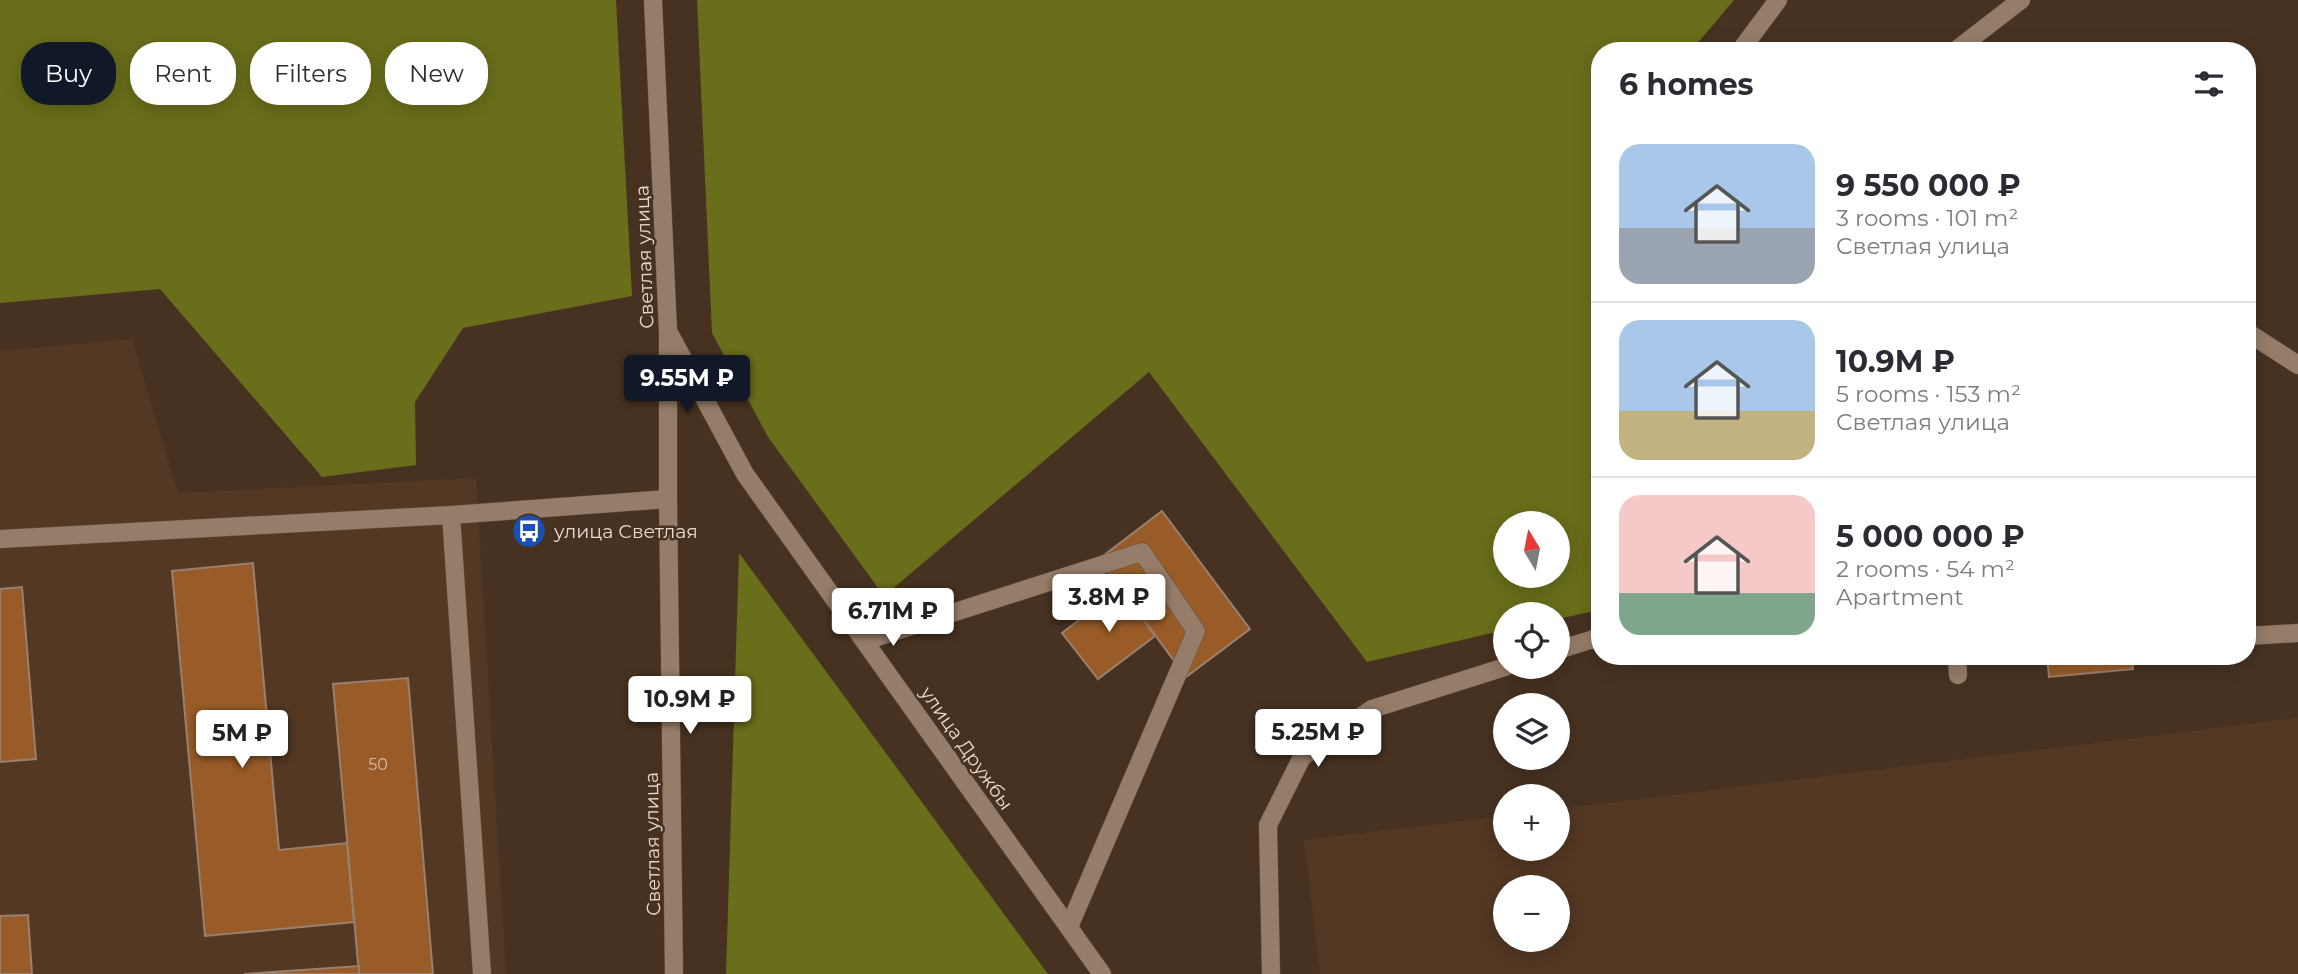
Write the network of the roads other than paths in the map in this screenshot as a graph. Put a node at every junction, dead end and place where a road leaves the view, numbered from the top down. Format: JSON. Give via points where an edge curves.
{"nodes":[{"id":1,"x":653,"y":0,"type":"edge"},
{"id":2,"x":1778,"y":0,"type":"edge"},
{"id":3,"x":2021,"y":0,"type":"edge"},
{"id":4,"x":1747,"y":42,"type":"edge"},
{"id":5,"x":1967,"y":42,"type":"edge"},
{"id":6,"x":668,"y":331,"type":"junction"},
{"id":7,"x":2256,"y":338,"type":"edge"},
{"id":8,"x":2298,"y":365,"type":"edge"},
{"id":9,"x":667,"y":499,"type":"junction"},
{"id":10,"x":451,"y":515,"type":"junction"},
{"id":11,"x":0,"y":539,"type":"edge"},
{"id":12,"x":2298,"y":633,"type":"edge"},
{"id":13,"x":2256,"y":635,"type":"edge"},
{"id":14,"x":1591,"y":640,"type":"edge"},
{"id":15,"x":865,"y":641,"type":"junction"},
{"id":16,"x":1570,"y":646,"type":"edge"},
{"id":17,"x":1957,"y":665,"type":"edge"},
{"id":18,"x":1493,"y":671,"type":"edge"},
{"id":19,"x":1958,"y":675,"type":"dead end"},
{"id":20,"x":1069,"y":927,"type":"junction"},
{"id":21,"x":482,"y":974,"type":"edge"},
{"id":22,"x":674,"y":974,"type":"edge"},
{"id":23,"x":1102,"y":974,"type":"edge"},
{"id":24,"x":1271,"y":974,"type":"edge"}],
"edges":[{"from":1,"to":6,"type":"street","name":"Светлая улица"},
{"from":2,"to":4,"type":"street"},
{"from":3,"to":5,"type":"street"},
{"from":6,"to":9,"type":"street","name":"Светлая улица"},
{"from":6,"to":15,"type":"street","name":"улица Дружбы","via":[[745,474]]},
{"from":7,"to":8,"type":"street"},
{"from":9,"to":10,"type":"street"},
{"from":9,"to":22,"type":"street","name":"Светлая улица"},
{"from":10,"to":11,"type":"street"},
{"from":10,"to":21,"type":"street"},
{"from":12,"to":13,"type":"street"},
{"from":14,"to":16,"type":"street"},
{"from":15,"to":20,"type":"street","name":"улица Дружбы"},
{"from":15,"to":20,"type":"street","via":[[1142,552],[1196,631]]},
{"from":17,"to":19,"type":"street"},
{"from":18,"to":24,"type":"street","via":[[1372,709],[1302,757],[1268,825]]},
{"from":20,"to":23,"type":"street","name":"улица Дружбы"}]}
